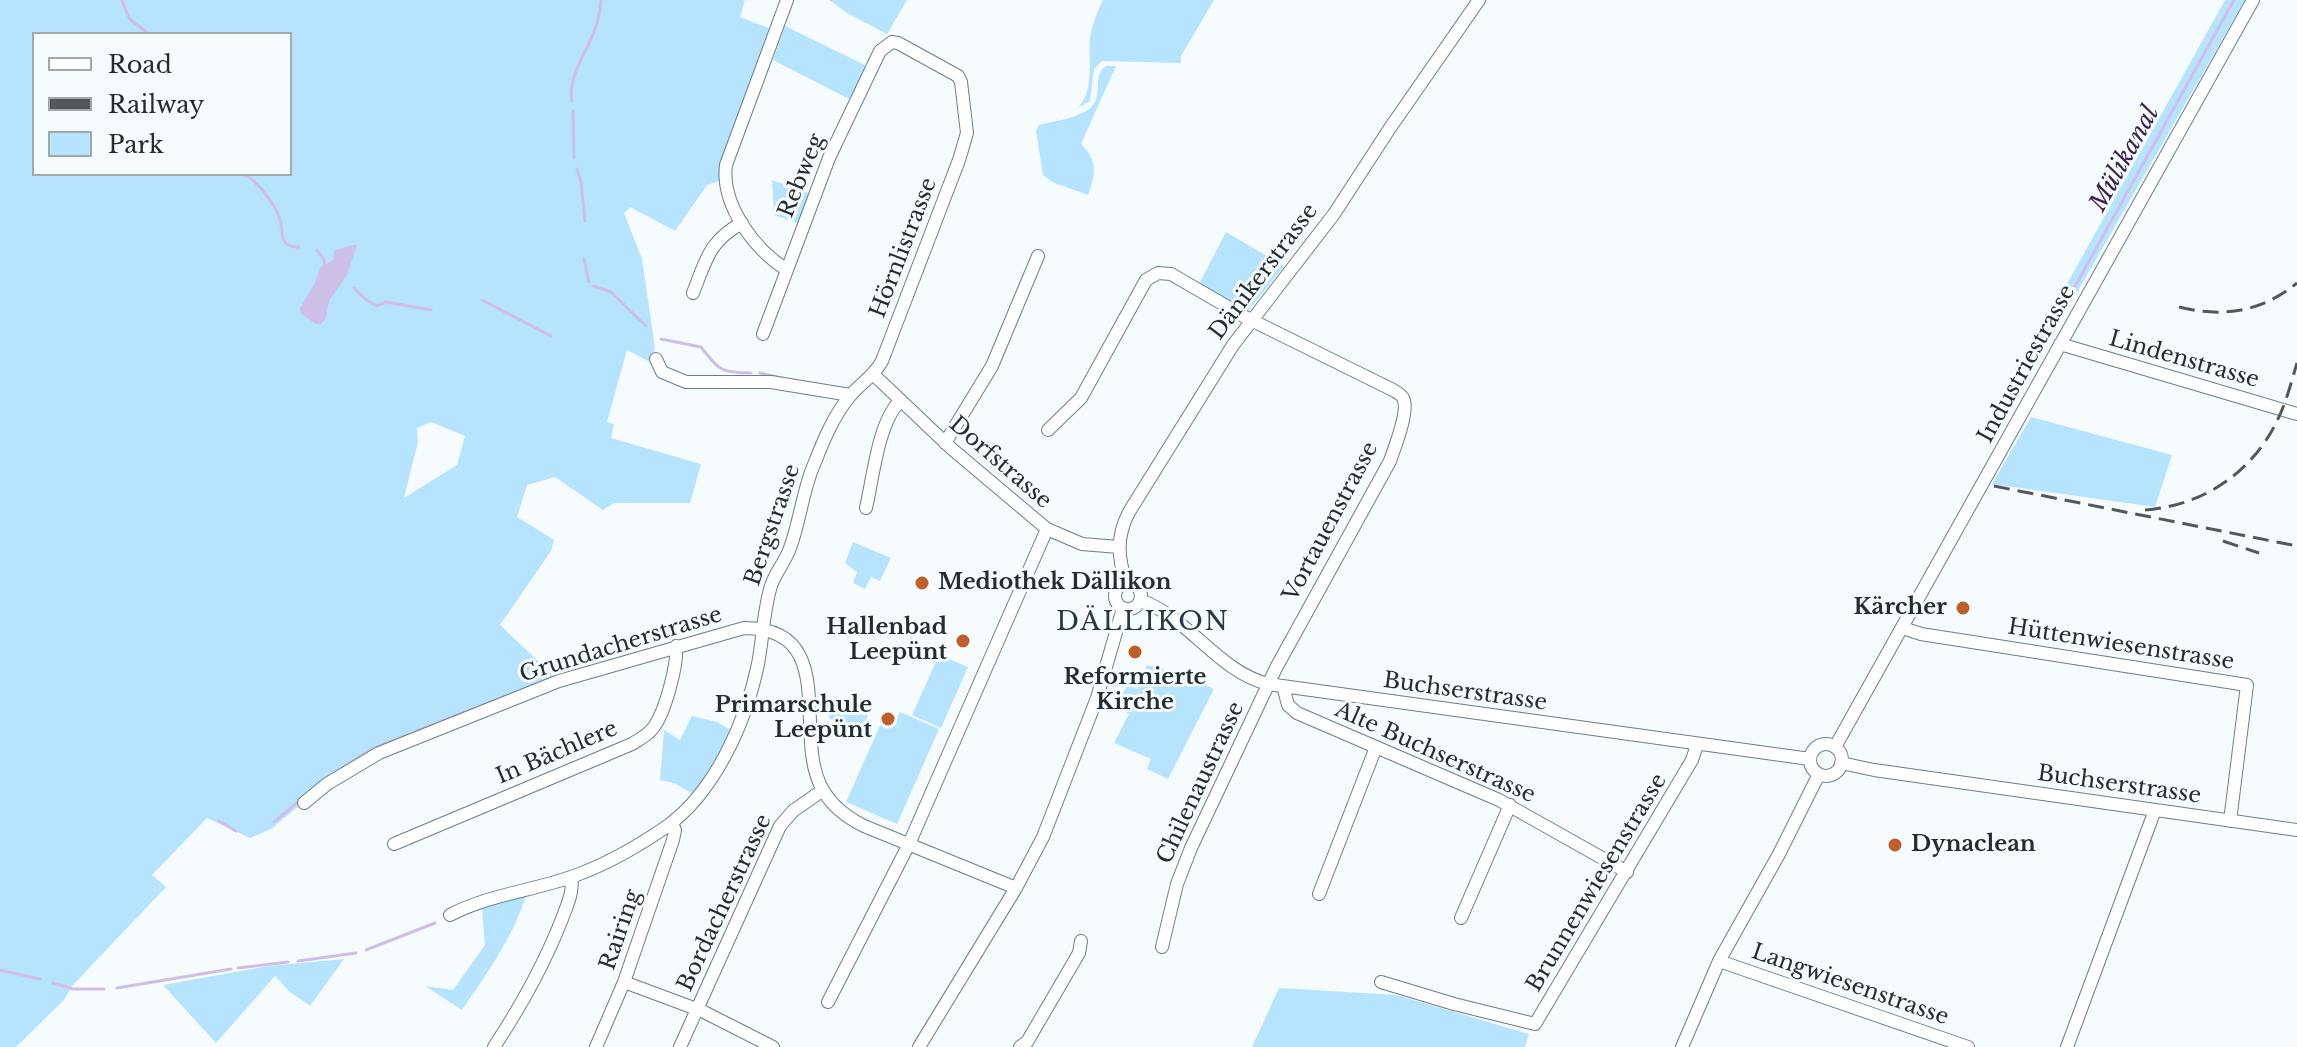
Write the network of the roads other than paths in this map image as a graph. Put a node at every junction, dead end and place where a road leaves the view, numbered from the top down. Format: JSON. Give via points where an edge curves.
{"nodes":[{"id":1,"x":787,"y":0,"type":"edge"},
{"id":2,"x":1479,"y":0,"type":"edge"},
{"id":3,"x":2253,"y":0,"type":"edge"},
{"id":4,"x":967,"y":133,"type":"joint"},
{"id":5,"x":742,"y":223,"type":"junction"},
{"id":6,"x":1038,"y":256,"type":"dead end"},
{"id":7,"x":787,"y":270,"type":"junction"},
{"id":8,"x":693,"y":293,"type":"dead end"},
{"id":9,"x":1252,"y":321,"type":"junction"},
{"id":10,"x":763,"y":334,"type":"dead end"},
{"id":11,"x":2060,"y":344,"type":"junction"},
{"id":12,"x":656,"y":359,"type":"dead end"},
{"id":13,"x":874,"y":375,"type":"junction"},
{"id":14,"x":850,"y":395,"type":"junction"},
{"id":15,"x":899,"y":402,"type":"junction"},
{"id":16,"x":2297,"y":414,"type":"edge"},
{"id":17,"x":1048,"y":430,"type":"dead end"},
{"id":18,"x":945,"y":443,"type":"junction"},
{"id":19,"x":866,"y":508,"type":"dead end"},
{"id":20,"x":1047,"y":529,"type":"junction"},
{"id":21,"x":1119,"y":547,"type":"junction"},
{"id":22,"x":1126,"y":583,"type":"junction"},
{"id":23,"x":1140,"y":600,"type":"junction"},
{"id":24,"x":1123,"y":608,"type":"junction"},
{"id":25,"x":1903,"y":628,"type":"junction"},
{"id":26,"x":762,"y":630,"type":"junction"},
{"id":27,"x":676,"y":646,"type":"junction"},
{"id":28,"x":1268,"y":684,"type":"junction"},
{"id":29,"x":1283,"y":686,"type":"junction"},
{"id":30,"x":1697,"y":745,"type":"junction"},
{"id":31,"x":1376,"y":747,"type":"junction"},
{"id":32,"x":1835,"y":747,"type":"junction"},
{"id":33,"x":1810,"y":759,"type":"junction"},
{"id":34,"x":1841,"y":763,"type":"junction"},
{"id":35,"x":1819,"y":774,"type":"junction"},
{"id":36,"x":823,"y":790,"type":"junction"},
{"id":37,"x":304,"y":803,"type":"dead end"},
{"id":38,"x":1510,"y":805,"type":"junction"},
{"id":39,"x":2155,"y":810,"type":"junction"},
{"id":40,"x":2230,"y":821,"type":"junction"},
{"id":41,"x":672,"y":823,"type":"junction"},
{"id":42,"x":2297,"y":830,"type":"edge"},
{"id":43,"x":394,"y":844,"type":"dead end"},
{"id":44,"x":909,"y":844,"type":"junction"},
{"id":45,"x":1627,"y":872,"type":"junction"},
{"id":46,"x":571,"y":877,"type":"junction"},
{"id":47,"x":1016,"y":888,"type":"junction"},
{"id":48,"x":1319,"y":894,"type":"dead end"},
{"id":49,"x":450,"y":915,"type":"dead end"},
{"id":50,"x":1461,"y":918,"type":"dead end"},
{"id":51,"x":1081,"y":941,"type":"dead end"},
{"id":52,"x":1162,"y":947,"type":"dead end"},
{"id":53,"x":1719,"y":961,"type":"junction"},
{"id":54,"x":624,"y":982,"type":"junction"},
{"id":55,"x":1381,"y":982,"type":"dead end"},
{"id":56,"x":828,"y":1002,"type":"dead end"},
{"id":57,"x":697,"y":1009,"type":"junction"},
{"id":58,"x":766,"y":1045,"type":"edge"},
{"id":59,"x":494,"y":1047,"type":"edge"},
{"id":60,"x":596,"y":1047,"type":"edge"},
{"id":61,"x":680,"y":1047,"type":"edge"},
{"id":62,"x":919,"y":1047,"type":"edge"},
{"id":63,"x":1020,"y":1047,"type":"edge"},
{"id":64,"x":1682,"y":1047,"type":"edge"},
{"id":65,"x":1968,"y":1047,"type":"edge"},
{"id":66,"x":2067,"y":1047,"type":"edge"}],
"edges":[{"from":1,"to":5,"type":"street","via":[[726,165],[726,186]]},
{"from":2,"to":9,"type":"street","name":"Dänikerstrasse","via":[[1334,214]]},
{"from":3,"to":11,"type":"street","name":"Industriestrasse"},
{"from":4,"to":7,"type":"street","name":"Rebweg","via":[[958,76],[904,45],[892,42],[880,51]]},
{"from":4,"to":13,"type":"street","name":"Hörnlistrasse","via":[[933,233]]},
{"from":5,"to":7,"type":"street","via":[[761,251]]},
{"from":5,"to":8,"type":"street","via":[[719,238]]},
{"from":6,"to":18,"type":"street","via":[[992,366]]},
{"from":7,"to":10,"type":"street","name":"Rebweg"},
{"from":9,"to":17,"type":"street","via":[[1171,274],[1149,276],[1081,398]]},
{"from":9,"to":21,"type":"street","name":"Dänikerstrasse","via":[[1129,512]]},
{"from":9,"to":28,"type":"street","name":"Vortauenstrasse","via":[[1393,390],[1405,402],[1390,461]]},
{"from":11,"to":16,"type":"street","name":"Lindenstrasse"},
{"from":11,"to":25,"type":"street","name":"Industriestrasse"},
{"from":12,"to":14,"type":"street","via":[[662,372],[686,382],[771,382]]},
{"from":13,"to":14,"type":"street","name":"Bergstrasse"},
{"from":13,"to":15,"type":"street","name":"Dorfstrasse"},
{"from":14,"to":26,"type":"street","name":"Bergstrasse","via":[[811,474],[791,546],[771,585]]},
{"from":15,"to":18,"type":"street","name":"Dorfstrasse"},
{"from":15,"to":19,"type":"street","via":[[881,441]]},
{"from":18,"to":20,"type":"street","name":"Dorfstrasse"},
{"from":20,"to":21,"type":"street","name":"Dorfstrasse","via":[[1082,544]]},
{"from":20,"to":44,"type":"street"},
{"from":21,"to":22,"type":"street","name":"Dänikerstrasse"},
{"from":22,"to":23,"type":"street","via":[[1138,587]]},
{"from":22,"to":24,"type":"street","via":[[1115,594]]},
{"from":23,"to":24,"type":"street","via":[[1134,608]]},
{"from":23,"to":28,"type":"street","name":"Buchserstrasse","via":[[1163,611],[1243,676]]},
{"from":24,"to":47,"type":"street","via":[[1075,758]]},
{"from":25,"to":32,"type":"street","name":"Industriestrasse"},
{"from":25,"to":40,"type":"street","name":"Hüttenwiesenstrasse","via":[[2247,685]]},
{"from":26,"to":27,"type":"street","name":"Grundacherstrasse","via":[[744,628]]},
{"from":26,"to":36,"type":"street","via":[[788,641],[802,658],[808,674],[811,753]]},
{"from":26,"to":41,"type":"street","name":"Bergstrasse","via":[[742,722],[719,766]]},
{"from":27,"to":37,"type":"street","name":"Grundacherstrasse","via":[[559,681],[379,753]]},
{"from":27,"to":43,"type":"street","name":"In Bächlere","via":[[662,710],[650,732]]},
{"from":28,"to":29,"type":"street","name":"Buchserstrasse"},
{"from":28,"to":52,"type":"street","name":"Chilenaustrasse","via":[[1183,866]]},
{"from":29,"to":30,"type":"street","name":"Buchserstrasse"},
{"from":29,"to":31,"type":"street","name":"Alte Buchserstrasse","via":[[1291,710]]},
{"from":30,"to":33,"type":"street","name":"Buchserstrasse"},
{"from":30,"to":45,"type":"street","name":"Brunnenwiesenstrasse"},
{"from":31,"to":38,"type":"street","name":"Alte Buchserstrasse"},
{"from":31,"to":48,"type":"street"},
{"from":32,"to":33,"type":"street","via":[[1818,746]]},
{"from":32,"to":34,"type":"street"},
{"from":33,"to":35,"type":"street"},
{"from":34,"to":35,"type":"street","via":[[1830,775]]},
{"from":34,"to":39,"type":"street","name":"Buchserstrasse"},
{"from":35,"to":53,"type":"street"},
{"from":36,"to":44,"type":"street","via":[[854,821]]},
{"from":36,"to":57,"type":"street","name":"Bordacherstrasse","via":[[780,826]]},
{"from":38,"to":45,"type":"street","name":"Alte Buchserstrasse"},
{"from":38,"to":50,"type":"street"},
{"from":39,"to":40,"type":"street","name":"Buchserstrasse"},
{"from":39,"to":66,"type":"street"},
{"from":40,"to":42,"type":"street","name":"Buchserstrasse"},
{"from":41,"to":46,"type":"street","name":"Bergstrasse","via":[[632,849]]},
{"from":41,"to":54,"type":"street","name":"Rairing","via":[[673,840]]},
{"from":44,"to":47,"type":"street"},
{"from":44,"to":56,"type":"street"},
{"from":45,"to":55,"type":"street","name":"Brunnenwiesenstrasse","via":[[1535,1024]]},
{"from":46,"to":49,"type":"street","name":"Bergstrasse"},
{"from":46,"to":59,"type":"street","via":[[572,893],[547,957]]},
{"from":47,"to":62,"type":"street"},
{"from":51,"to":63,"type":"street"},
{"from":53,"to":64,"type":"street"},
{"from":53,"to":65,"type":"street","name":"Langwiesenstrasse"},
{"from":54,"to":57,"type":"street"},
{"from":54,"to":60,"type":"street","name":"Rairing"},
{"from":57,"to":58,"type":"street"},
{"from":57,"to":61,"type":"street","name":"Bordacherstrasse"}]}
